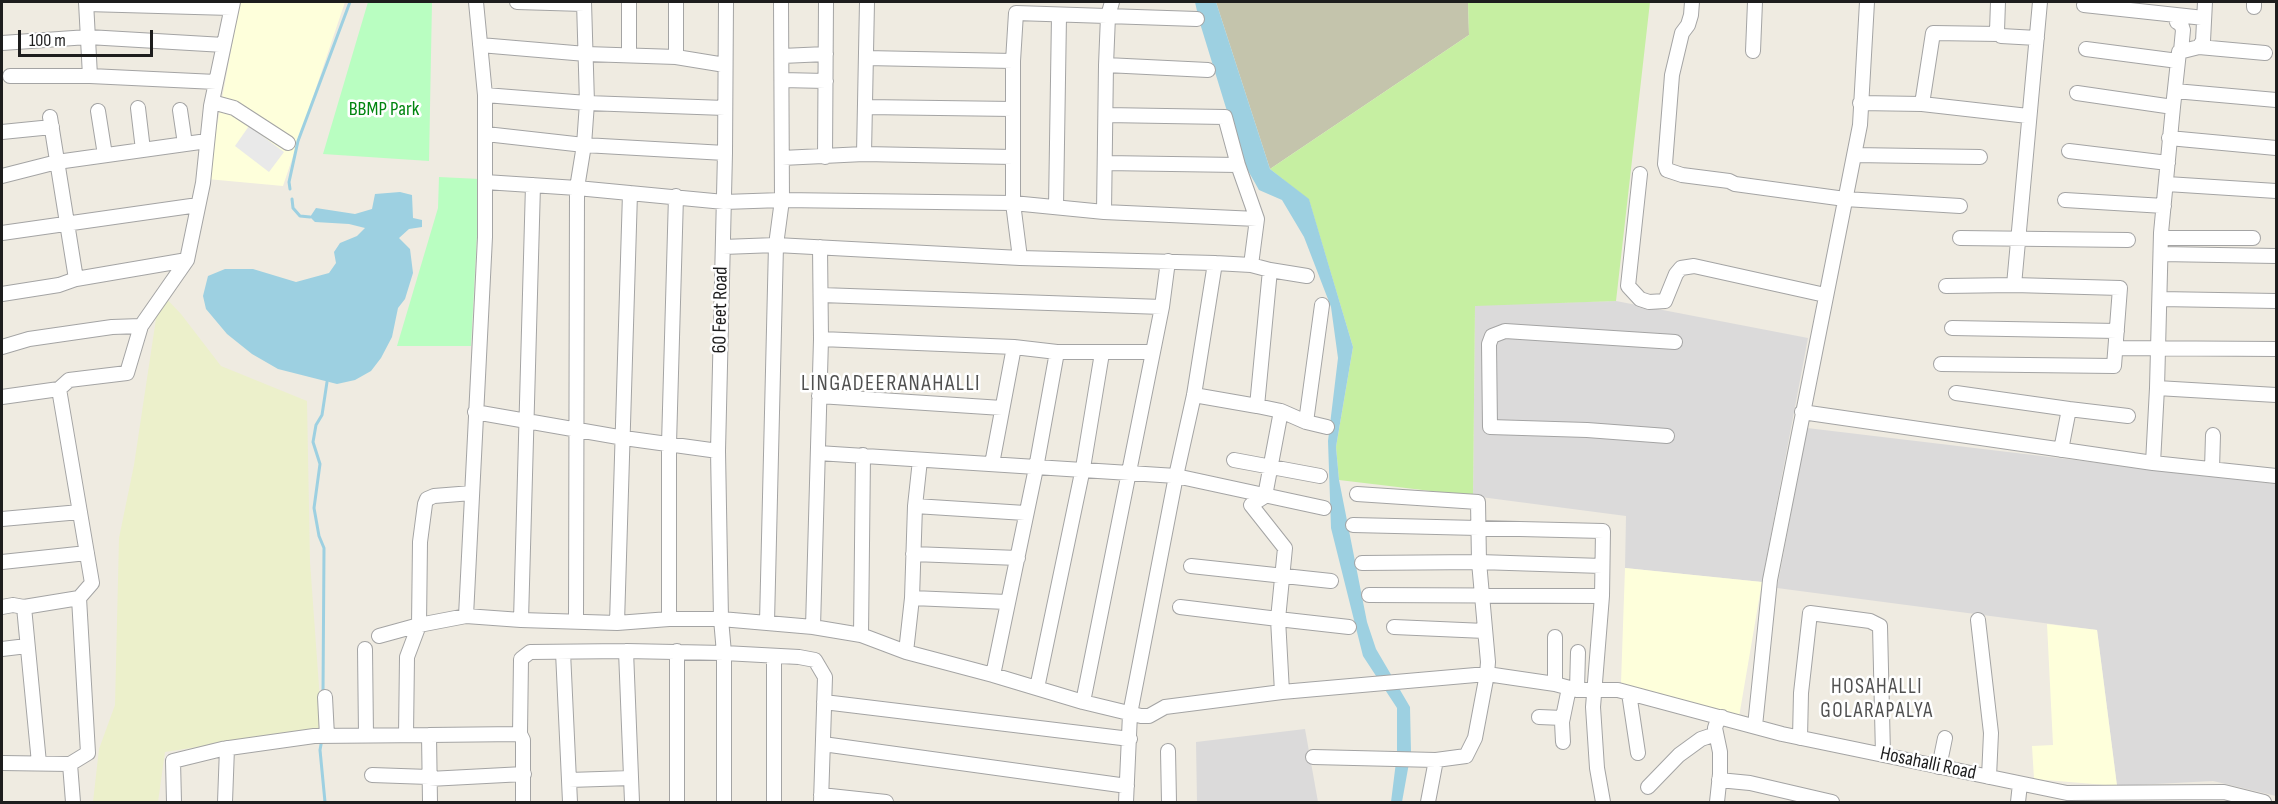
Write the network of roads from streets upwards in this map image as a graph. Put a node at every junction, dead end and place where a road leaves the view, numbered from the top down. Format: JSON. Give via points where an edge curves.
{"nodes":[{"id":1,"x":476,"y":2,"type":"edge"},
{"id":2,"x":517,"y":2,"type":"edge"},
{"id":3,"x":629,"y":2,"type":"edge"},
{"id":4,"x":676,"y":2,"type":"edge"},
{"id":5,"x":726,"y":2,"type":"edge"},
{"id":6,"x":782,"y":2,"type":"edge"},
{"id":7,"x":826,"y":2,"type":"edge"},
{"id":8,"x":867,"y":2,"type":"edge"},
{"id":9,"x":1112,"y":2,"type":"edge"},
{"id":10,"x":1692,"y":2,"type":"edge"},
{"id":11,"x":1755,"y":2,"type":"edge"},
{"id":12,"x":1867,"y":2,"type":"edge"},
{"id":13,"x":1998,"y":2,"type":"edge"},
{"id":14,"x":2040,"y":2,"type":"edge"},
{"id":15,"x":2205,"y":2,"type":"edge"},
{"id":16,"x":86,"y":3,"type":"edge"},
{"id":17,"x":584,"y":3,"type":"edge"},
{"id":18,"x":232,"y":5,"type":"edge"},
{"id":19,"x":2084,"y":5,"type":"dead end"},
{"id":20,"x":1059,"y":16,"type":"junction"},
{"id":21,"x":1108,"y":16,"type":"junction"},
{"id":22,"x":2204,"y":18,"type":"junction"},
{"id":23,"x":1197,"y":20,"type":"dead end"},
{"id":24,"x":2177,"y":22,"type":"dead end"},
{"id":25,"x":1999,"y":34,"type":"junction"},
{"id":26,"x":88,"y":37,"type":"junction"},
{"id":27,"x":2037,"y":38,"type":"junction"},
{"id":28,"x":2,"y":43,"type":"edge"},
{"id":29,"x":224,"y":45,"type":"junction"},
{"id":30,"x":480,"y":45,"type":"junction"},
{"id":31,"x":2199,"y":47,"type":"junction"},
{"id":32,"x":2086,"y":49,"type":"dead end"},
{"id":33,"x":1753,"y":51,"type":"dead end"},
{"id":34,"x":2265,"y":53,"type":"dead end"},
{"id":35,"x":586,"y":54,"type":"junction"},
{"id":36,"x":629,"y":54,"type":"junction"},
{"id":37,"x":826,"y":54,"type":"junction"},
{"id":38,"x":782,"y":56,"type":"junction"},
{"id":39,"x":2180,"y":56,"type":"junction"},
{"id":40,"x":676,"y":57,"type":"junction"},
{"id":41,"x":866,"y":58,"type":"junction"},
{"id":42,"x":1013,"y":61,"type":"junction"},
{"id":43,"x":725,"y":65,"type":"junction"},
{"id":44,"x":1106,"y":66,"type":"junction"},
{"id":45,"x":1208,"y":69,"type":"dead end"},
{"id":46,"x":10,"y":76,"type":"dead end"},
{"id":47,"x":90,"y":76,"type":"junction"},
{"id":48,"x":782,"y":80,"type":"junction"},
{"id":49,"x":826,"y":81,"type":"junction"},
{"id":50,"x":216,"y":82,"type":"junction"},
{"id":51,"x":2175,"y":91,"type":"junction"},
{"id":52,"x":2077,"y":93,"type":"dead end"},
{"id":53,"x":485,"y":95,"type":"junction"},
{"id":54,"x":2277,"y":100,"type":"edge"},
{"id":55,"x":212,"y":102,"type":"junction"},
{"id":56,"x":587,"y":103,"type":"junction"},
{"id":57,"x":1860,"y":103,"type":"junction"},
{"id":58,"x":1922,"y":104,"type":"junction"},
{"id":59,"x":866,"y":107,"type":"junction"},
{"id":60,"x":2173,"y":107,"type":"junction"},
{"id":61,"x":138,"y":108,"type":"dead end"},
{"id":62,"x":725,"y":108,"type":"junction"},
{"id":63,"x":1013,"y":109,"type":"junction"},
{"id":64,"x":180,"y":110,"type":"dead end"},
{"id":65,"x":98,"y":111,"type":"dead end"},
{"id":66,"x":1106,"y":115,"type":"junction"},
{"id":67,"x":2028,"y":116,"type":"junction"},
{"id":68,"x":2,"y":132,"type":"edge"},
{"id":69,"x":486,"y":134,"type":"junction"},
{"id":70,"x":2169,"y":138,"type":"junction"},
{"id":71,"x":207,"y":141,"type":"junction"},
{"id":72,"x":288,"y":142,"type":"dead end"},
{"id":73,"x":185,"y":144,"type":"junction"},
{"id":74,"x":584,"y":145,"type":"junction"},
{"id":75,"x":2277,"y":148,"type":"edge"},
{"id":76,"x":144,"y":150,"type":"junction"},
{"id":77,"x":2068,"y":151,"type":"dead end"},
{"id":78,"x":725,"y":153,"type":"junction"},
{"id":79,"x":864,"y":154,"type":"junction"},
{"id":80,"x":105,"y":155,"type":"junction"},
{"id":81,"x":1854,"y":155,"type":"junction"},
{"id":82,"x":825,"y":157,"type":"junction"},
{"id":83,"x":1013,"y":157,"type":"junction"},
{"id":84,"x":1980,"y":157,"type":"dead end"},
{"id":85,"x":782,"y":158,"type":"junction"},
{"id":86,"x":57,"y":162,"type":"junction"},
{"id":87,"x":2168,"y":163,"type":"junction"},
{"id":88,"x":1105,"y":164,"type":"junction"},
{"id":89,"x":1238,"y":165,"type":"junction"},
{"id":90,"x":1640,"y":174,"type":"dead end"},
{"id":91,"x":2,"y":176,"type":"edge"},
{"id":92,"x":485,"y":182,"type":"junction"},
{"id":93,"x":2167,"y":184,"type":"junction"},
{"id":94,"x":533,"y":185,"type":"junction"},
{"id":95,"x":577,"y":188,"type":"junction"},
{"id":96,"x":2277,"y":191,"type":"edge"},
{"id":97,"x":630,"y":193,"type":"junction"},
{"id":98,"x":676,"y":196,"type":"junction"},
{"id":99,"x":1845,"y":199,"type":"junction"},
{"id":100,"x":782,"y":200,"type":"junction"},
{"id":101,"x":2065,"y":200,"type":"dead end"},
{"id":102,"x":724,"y":202,"type":"junction"},
{"id":103,"x":1013,"y":203,"type":"junction"},
{"id":104,"x":198,"y":205,"type":"junction"},
{"id":105,"x":1960,"y":206,"type":"dead end"},
{"id":106,"x":2164,"y":206,"type":"junction"},
{"id":107,"x":1056,"y":207,"type":"junction"},
{"id":108,"x":1104,"y":212,"type":"junction"},
{"id":109,"x":1257,"y":219,"type":"junction"},
{"id":110,"x":67,"y":224,"type":"junction"},
{"id":111,"x":2,"y":233,"type":"edge"},
{"id":112,"x":1960,"y":238,"type":"dead end"},
{"id":113,"x":2161,"y":238,"type":"junction"},
{"id":114,"x":2253,"y":238,"type":"dead end"},
{"id":115,"x":2018,"y":240,"type":"junction"},
{"id":116,"x":2128,"y":240,"type":"dead end"},
{"id":117,"x":776,"y":246,"type":"junction"},
{"id":118,"x":723,"y":247,"type":"junction"},
{"id":119,"x":820,"y":247,"type":"junction"},
{"id":120,"x":2161,"y":254,"type":"junction"},
{"id":121,"x":2277,"y":256,"type":"edge"},
{"id":122,"x":1020,"y":258,"type":"junction"},
{"id":123,"x":187,"y":260,"type":"junction"},
{"id":124,"x":1168,"y":261,"type":"junction"},
{"id":125,"x":1215,"y":263,"type":"junction"},
{"id":126,"x":1251,"y":265,"type":"junction"},
{"id":127,"x":1270,"y":270,"type":"junction"},
{"id":128,"x":1308,"y":276,"type":"dead end"},
{"id":129,"x":76,"y":279,"type":"junction"},
{"id":130,"x":2014,"y":285,"type":"junction"},
{"id":131,"x":1947,"y":286,"type":"dead end"},
{"id":132,"x":2,"y":294,"type":"edge"},
{"id":133,"x":821,"y":295,"type":"junction"},
{"id":134,"x":1826,"y":295,"type":"junction"},
{"id":135,"x":2160,"y":299,"type":"junction"},
{"id":136,"x":2277,"y":302,"type":"edge"},
{"id":137,"x":1322,"y":304,"type":"dead end"},
{"id":138,"x":1162,"y":307,"type":"junction"},
{"id":139,"x":141,"y":326,"type":"junction"},
{"id":140,"x":1952,"y":328,"type":"dead end"},
{"id":141,"x":2117,"y":331,"type":"junction"},
{"id":142,"x":821,"y":339,"type":"junction"},
{"id":143,"x":1675,"y":342,"type":"dead end"},
{"id":144,"x":2,"y":347,"type":"edge"},
{"id":145,"x":1014,"y":347,"type":"junction"},
{"id":146,"x":2159,"y":347,"type":"junction"},
{"id":147,"x":2115,"y":348,"type":"junction"},
{"id":148,"x":2277,"y":349,"type":"edge"},
{"id":149,"x":1057,"y":352,"type":"junction"},
{"id":150,"x":1152,"y":352,"type":"junction"},
{"id":151,"x":1102,"y":353,"type":"junction"},
{"id":152,"x":1941,"y":364,"type":"dead end"},
{"id":153,"x":2157,"y":388,"type":"junction"},
{"id":154,"x":59,"y":389,"type":"junction"},
{"id":155,"x":1956,"y":393,"type":"dead end"},
{"id":156,"x":1194,"y":395,"type":"junction"},
{"id":157,"x":2277,"y":395,"type":"edge"},
{"id":158,"x":819,"y":396,"type":"junction"},
{"id":159,"x":2,"y":397,"type":"edge"},
{"id":160,"x":1257,"y":406,"type":"junction"},
{"id":161,"x":1002,"y":408,"type":"junction"},
{"id":162,"x":2068,"y":409,"type":"junction"},
{"id":163,"x":1281,"y":411,"type":"junction"},
{"id":164,"x":474,"y":412,"type":"junction"},
{"id":165,"x":1802,"y":412,"type":"junction"},
{"id":166,"x":2128,"y":416,"type":"dead end"},
{"id":167,"x":526,"y":420,"type":"junction"},
{"id":168,"x":1306,"y":422,"type":"junction"},
{"id":169,"x":1327,"y":427,"type":"dead end"},
{"id":170,"x":577,"y":429,"type":"junction"},
{"id":171,"x":2213,"y":435,"type":"dead end"},
{"id":172,"x":1667,"y":436,"type":"dead end"},
{"id":173,"x":624,"y":438,"type":"junction"},
{"id":174,"x":669,"y":444,"type":"junction"},
{"id":175,"x":2061,"y":450,"type":"junction"},
{"id":176,"x":718,"y":451,"type":"junction"},
{"id":177,"x":818,"y":453,"type":"junction"},
{"id":178,"x":863,"y":455,"type":"junction"},
{"id":179,"x":920,"y":460,"type":"junction"},
{"id":180,"x":1234,"y":460,"type":"dead end"},
{"id":181,"x":2153,"y":463,"type":"junction"},
{"id":182,"x":992,"y":464,"type":"junction"},
{"id":183,"x":1036,"y":468,"type":"junction"},
{"id":184,"x":1083,"y":468,"type":"junction"},
{"id":185,"x":1270,"y":468,"type":"junction"},
{"id":186,"x":2212,"y":469,"type":"junction"},
{"id":187,"x":1129,"y":472,"type":"junction"},
{"id":188,"x":1176,"y":476,"type":"junction"},
{"id":189,"x":1320,"y":476,"type":"dead end"},
{"id":190,"x":2277,"y":476,"type":"edge"},
{"id":191,"x":472,"y":493,"type":"junction"},
{"id":192,"x":1357,"y":495,"type":"dead end"},
{"id":193,"x":1265,"y":496,"type":"junction"},
{"id":194,"x":915,"y":507,"type":"junction"},
{"id":195,"x":1324,"y":508,"type":"dead end"},
{"id":196,"x":80,"y":512,"type":"junction"},
{"id":197,"x":1025,"y":513,"type":"junction"},
{"id":198,"x":2,"y":519,"type":"edge"},
{"id":199,"x":1353,"y":525,"type":"dead end"},
{"id":200,"x":1477,"y":529,"type":"junction"},
{"id":201,"x":87,"y":553,"type":"junction"},
{"id":202,"x":913,"y":554,"type":"junction"},
{"id":203,"x":1018,"y":558,"type":"junction"},
{"id":204,"x":2,"y":562,"type":"edge"},
{"id":205,"x":1479,"y":562,"type":"junction"},
{"id":206,"x":1362,"y":563,"type":"dead end"},
{"id":207,"x":1191,"y":566,"type":"dead end"},
{"id":208,"x":1602,"y":566,"type":"junction"},
{"id":209,"x":1282,"y":576,"type":"junction"},
{"id":210,"x":1331,"y":581,"type":"dead end"},
{"id":211,"x":1369,"y":595,"type":"dead end"},
{"id":212,"x":1602,"y":596,"type":"junction"},
{"id":213,"x":1482,"y":597,"type":"junction"},
{"id":214,"x":79,"y":598,"type":"junction"},
{"id":215,"x":912,"y":598,"type":"junction"},
{"id":216,"x":1007,"y":602,"type":"junction"},
{"id":217,"x":2,"y":607,"type":"edge"},
{"id":218,"x":24,"y":607,"type":"junction"},
{"id":219,"x":1180,"y":607,"type":"dead end"},
{"id":220,"x":466,"y":616,"type":"junction"},
{"id":221,"x":669,"y":619,"type":"junction"},
{"id":222,"x":721,"y":619,"type":"junction"},
{"id":223,"x":1278,"y":619,"type":"junction"},
{"id":224,"x":521,"y":620,"type":"junction"},
{"id":225,"x":1978,"y":620,"type":"dead end"},
{"id":226,"x":576,"y":621,"type":"junction"},
{"id":227,"x":617,"y":622,"type":"junction"},
{"id":228,"x":767,"y":622,"type":"junction"},
{"id":229,"x":419,"y":625,"type":"junction"},
{"id":230,"x":813,"y":627,"type":"junction"},
{"id":231,"x":1349,"y":627,"type":"dead end"},
{"id":232,"x":1394,"y":627,"type":"dead end"},
{"id":233,"x":1485,"y":631,"type":"junction"},
{"id":234,"x":861,"y":635,"type":"junction"},
{"id":235,"x":380,"y":636,"type":"dead end"},
{"id":236,"x":1555,"y":637,"type":"dead end"},
{"id":237,"x":27,"y":646,"type":"junction"},
{"id":238,"x":2,"y":649,"type":"edge"},
{"id":239,"x":365,"y":649,"type":"dead end"},
{"id":240,"x":626,"y":651,"type":"junction"},
{"id":241,"x":677,"y":651,"type":"junction"},
{"id":242,"x":1578,"y":651,"type":"dead end"},
{"id":243,"x":563,"y":652,"type":"junction"},
{"id":244,"x":906,"y":652,"type":"junction"},
{"id":245,"x":724,"y":653,"type":"junction"},
{"id":246,"x":774,"y":656,"type":"junction"},
{"id":247,"x":1487,"y":674,"type":"junction"},
{"id":248,"x":993,"y":675,"type":"junction"},
{"id":249,"x":1555,"y":684,"type":"junction"},
{"id":250,"x":1037,"y":688,"type":"junction"},
{"id":251,"x":1573,"y":689,"type":"junction"},
{"id":252,"x":1596,"y":689,"type":"junction"},
{"id":253,"x":1282,"y":692,"type":"junction"},
{"id":254,"x":1629,"y":693,"type":"junction"},
{"id":255,"x":325,"y":698,"type":"dead end"},
{"id":256,"x":824,"y":702,"type":"junction"},
{"id":257,"x":1083,"y":702,"type":"junction"},
{"id":258,"x":1130,"y":714,"type":"junction"},
{"id":259,"x":1539,"y":717,"type":"dead end"},
{"id":260,"x":1722,"y":717,"type":"junction"},
{"id":261,"x":1563,"y":718,"type":"junction"},
{"id":262,"x":1755,"y":726,"type":"junction"},
{"id":263,"x":520,"y":734,"type":"junction"},
{"id":264,"x":1716,"y":734,"type":"junction"},
{"id":265,"x":366,"y":735,"type":"junction"},
{"id":266,"x":406,"y":735,"type":"junction"},
{"id":267,"x":429,"y":735,"type":"junction"},
{"id":268,"x":324,"y":736,"type":"junction"},
{"id":269,"x":1800,"y":738,"type":"junction"},
{"id":270,"x":1945,"y":738,"type":"dead end"},
{"id":271,"x":1130,"y":739,"type":"junction"},
{"id":272,"x":1563,"y":742,"type":"dead end"},
{"id":273,"x":824,"y":744,"type":"junction"},
{"id":274,"x":227,"y":748,"type":"junction"},
{"id":275,"x":1168,"y":751,"type":"dead end"},
{"id":276,"x":1638,"y":753,"type":"dead end"},
{"id":277,"x":1883,"y":755,"type":"junction"},
{"id":278,"x":1313,"y":757,"type":"dead end"},
{"id":279,"x":1436,"y":760,"type":"junction"},
{"id":280,"x":2,"y":763,"type":"edge"},
{"id":281,"x":39,"y":763,"type":"junction"},
{"id":282,"x":70,"y":764,"type":"junction"},
{"id":283,"x":1939,"y":767,"type":"junction"},
{"id":284,"x":524,"y":774,"type":"junction"},
{"id":285,"x":372,"y":775,"type":"dead end"},
{"id":286,"x":1989,"y":777,"type":"junction"},
{"id":287,"x":429,"y":778,"type":"junction"},
{"id":288,"x":631,"y":778,"type":"junction"},
{"id":289,"x":569,"y":780,"type":"junction"},
{"id":290,"x":1719,"y":780,"type":"junction"},
{"id":291,"x":2020,"y":784,"type":"junction"},
{"id":292,"x":1127,"y":786,"type":"junction"},
{"id":293,"x":1648,"y":787,"type":"dead end"},
{"id":294,"x":2123,"y":797,"type":"edge"},
{"id":295,"x":2183,"y":797,"type":"edge"},
{"id":296,"x":2068,"y":798,"type":"edge"},
{"id":297,"x":821,"y":799,"type":"edge"},
{"id":298,"x":856,"y":801,"type":"edge"},
{"id":299,"x":73,"y":802,"type":"edge"},
{"id":300,"x":174,"y":802,"type":"edge"},
{"id":301,"x":225,"y":802,"type":"edge"},
{"id":302,"x":430,"y":802,"type":"edge"},
{"id":303,"x":523,"y":802,"type":"edge"},
{"id":304,"x":570,"y":802,"type":"edge"},
{"id":305,"x":632,"y":802,"type":"edge"},
{"id":306,"x":677,"y":802,"type":"edge"},
{"id":307,"x":724,"y":802,"type":"edge"},
{"id":308,"x":774,"y":802,"type":"edge"},
{"id":309,"x":886,"y":802,"type":"edge"},
{"id":310,"x":1126,"y":802,"type":"edge"},
{"id":311,"x":1169,"y":802,"type":"edge"},
{"id":312,"x":1428,"y":802,"type":"edge"},
{"id":313,"x":1603,"y":802,"type":"edge"},
{"id":314,"x":1717,"y":802,"type":"edge"},
{"id":315,"x":1832,"y":802,"type":"edge"},
{"id":316,"x":2018,"y":802,"type":"edge"},
{"id":317,"x":2264,"y":802,"type":"edge"}],
"edges":[{"from":1,"to":30,"type":"street"},
{"from":2,"to":17,"type":"street"},
{"from":3,"to":36,"type":"street"},
{"from":4,"to":40,"type":"street"},
{"from":5,"to":43,"type":"street","name":"60 Feet Road"},
{"from":6,"to":38,"type":"street"},
{"from":7,"to":37,"type":"street"},
{"from":8,"to":41,"type":"street"},
{"from":9,"to":21,"type":"street"},
{"from":10,"to":99,"type":"street","via":[[1672,75],[1667,170]]},
{"from":11,"to":33,"type":"street"},
{"from":12,"to":57,"type":"street"},
{"from":13,"to":25,"type":"street"},
{"from":14,"to":27,"type":"street"},
{"from":15,"to":22,"type":"street"},
{"from":16,"to":18,"type":"street"},
{"from":16,"to":26,"type":"street"},
{"from":17,"to":35,"type":"street"},
{"from":18,"to":29,"type":"street"},
{"from":19,"to":22,"type":"street"},
{"from":20,"to":21,"type":"street"},
{"from":20,"to":42,"type":"street","via":[[1016,14]]},
{"from":20,"to":107,"type":"street"},
{"from":21,"to":23,"type":"street"},
{"from":21,"to":44,"type":"street"},
{"from":22,"to":31,"type":"street"},
{"from":24,"to":39,"type":"street","via":[[2183,30]]},
{"from":25,"to":27,"type":"street","via":[[2004,38]]},
{"from":25,"to":58,"type":"street","via":[[1933,33]]},
{"from":26,"to":28,"type":"street"},
{"from":26,"to":29,"type":"street"},
{"from":26,"to":47,"type":"street"},
{"from":27,"to":67,"type":"street"},
{"from":29,"to":50,"type":"street"},
{"from":30,"to":35,"type":"street"},
{"from":30,"to":53,"type":"street"},
{"from":31,"to":34,"type":"street"},
{"from":31,"to":39,"type":"street"},
{"from":32,"to":39,"type":"street"},
{"from":35,"to":36,"type":"street"},
{"from":35,"to":56,"type":"street"},
{"from":36,"to":40,"type":"street"},
{"from":37,"to":38,"type":"street"},
{"from":37,"to":49,"type":"street"},
{"from":38,"to":48,"type":"street"},
{"from":39,"to":51,"type":"street"},
{"from":40,"to":43,"type":"street"},
{"from":41,"to":42,"type":"street"},
{"from":41,"to":59,"type":"street"},
{"from":42,"to":63,"type":"street"},
{"from":43,"to":62,"type":"street","name":"60 Feet Road"},
{"from":44,"to":45,"type":"street"},
{"from":44,"to":66,"type":"street"},
{"from":46,"to":47,"type":"street"},
{"from":47,"to":50,"type":"street"},
{"from":48,"to":49,"type":"street"},
{"from":48,"to":85,"type":"street"},
{"from":49,"to":82,"type":"street"},
{"from":50,"to":55,"type":"street"},
{"from":51,"to":54,"type":"street"},
{"from":51,"to":60,"type":"street"},
{"from":52,"to":60,"type":"street"},
{"from":53,"to":56,"type":"street"},
{"from":53,"to":69,"type":"street"},
{"from":55,"to":71,"type":"street"},
{"from":55,"to":72,"type":"street","via":[[234,108]]},
{"from":56,"to":62,"type":"street"},
{"from":56,"to":74,"type":"street"},
{"from":57,"to":58,"type":"street"},
{"from":57,"to":81,"type":"street"},
{"from":58,"to":67,"type":"street"},
{"from":59,"to":63,"type":"street"},
{"from":59,"to":79,"type":"street"},
{"from":60,"to":70,"type":"street"},
{"from":61,"to":76,"type":"street"},
{"from":62,"to":78,"type":"street","name":"60 Feet Road"},
{"from":63,"to":83,"type":"street"},
{"from":64,"to":73,"type":"street"},
{"from":65,"to":80,"type":"street"},
{"from":66,"to":88,"type":"street"},
{"from":66,"to":89,"type":"street","via":[[1226,117]]},
{"from":67,"to":115,"type":"street"},
{"from":68,"to":86,"type":"street","via":[[51,122]]},
{"from":69,"to":74,"type":"street"},
{"from":69,"to":92,"type":"street"},
{"from":70,"to":75,"type":"street"},
{"from":70,"to":87,"type":"street"},
{"from":71,"to":73,"type":"street"},
{"from":71,"to":104,"type":"street"},
{"from":73,"to":76,"type":"street"},
{"from":74,"to":78,"type":"street"},
{"from":74,"to":95,"type":"street"},
{"from":76,"to":80,"type":"street"},
{"from":77,"to":87,"type":"street"},
{"from":78,"to":102,"type":"street","name":"60 Feet Road"},
{"from":79,"to":82,"type":"street"},
{"from":79,"to":83,"type":"street"},
{"from":80,"to":86,"type":"street"},
{"from":81,"to":84,"type":"street"},
{"from":81,"to":99,"type":"street"},
{"from":82,"to":85,"type":"street"},
{"from":83,"to":103,"type":"street"},
{"from":85,"to":100,"type":"street"},
{"from":86,"to":91,"type":"street"},
{"from":86,"to":110,"type":"street"},
{"from":87,"to":93,"type":"street"},
{"from":88,"to":89,"type":"street"},
{"from":88,"to":108,"type":"street"},
{"from":89,"to":109,"type":"street"},
{"from":90,"to":134,"type":"street","via":[[1628,286],[1640,299],[1665,301],[1676,274],[1681,268],[1694,266]]},
{"from":92,"to":94,"type":"street"},
{"from":92,"to":164,"type":"street"},
{"from":93,"to":96,"type":"street"},
{"from":93,"to":106,"type":"street"},
{"from":94,"to":95,"type":"street"},
{"from":94,"to":167,"type":"street"},
{"from":95,"to":97,"type":"street"},
{"from":95,"to":170,"type":"street"},
{"from":97,"to":98,"type":"street"},
{"from":97,"to":173,"type":"street"},
{"from":98,"to":102,"type":"street"},
{"from":98,"to":174,"type":"street"},
{"from":99,"to":105,"type":"street"},
{"from":99,"to":134,"type":"street"},
{"from":100,"to":102,"type":"street"},
{"from":100,"to":103,"type":"street"},
{"from":100,"to":117,"type":"street"},
{"from":101,"to":106,"type":"street"},
{"from":102,"to":118,"type":"street","name":"60 Feet Road"},
{"from":103,"to":107,"type":"street"},
{"from":103,"to":122,"type":"street"},
{"from":104,"to":110,"type":"street"},
{"from":104,"to":123,"type":"street"},
{"from":106,"to":113,"type":"street"},
{"from":107,"to":108,"type":"street"},
{"from":108,"to":109,"type":"street"},
{"from":109,"to":126,"type":"street"},
{"from":110,"to":111,"type":"street"},
{"from":110,"to":129,"type":"street"},
{"from":112,"to":115,"type":"street"},
{"from":113,"to":114,"type":"street"},
{"from":113,"to":120,"type":"street"},
{"from":115,"to":116,"type":"street"},
{"from":115,"to":130,"type":"street"},
{"from":117,"to":118,"type":"street"},
{"from":117,"to":119,"type":"street"},
{"from":117,"to":228,"type":"street"},
{"from":118,"to":176,"type":"street","name":"60 Feet Road"},
{"from":119,"to":122,"type":"street"},
{"from":119,"to":133,"type":"street"},
{"from":120,"to":121,"type":"street"},
{"from":120,"to":135,"type":"street"},
{"from":122,"to":124,"type":"street"},
{"from":123,"to":129,"type":"street"},
{"from":123,"to":139,"type":"street"},
{"from":124,"to":125,"type":"street"},
{"from":124,"to":138,"type":"street"},
{"from":125,"to":126,"type":"street"},
{"from":125,"to":156,"type":"street"},
{"from":126,"to":127,"type":"street"},
{"from":127,"to":128,"type":"street"},
{"from":127,"to":160,"type":"street"},
{"from":129,"to":132,"type":"street"},
{"from":130,"to":131,"type":"street"},
{"from":130,"to":141,"type":"street","via":[[2120,288]]},
{"from":133,"to":138,"type":"street"},
{"from":133,"to":142,"type":"street"},
{"from":134,"to":165,"type":"street"},
{"from":135,"to":136,"type":"street"},
{"from":135,"to":146,"type":"street"},
{"from":137,"to":168,"type":"street"},
{"from":138,"to":150,"type":"street"},
{"from":139,"to":144,"type":"street","via":[[28,339]]},
{"from":139,"to":154,"type":"street","via":[[127,373],[69,381]]},
{"from":140,"to":141,"type":"street"},
{"from":141,"to":147,"type":"street"},
{"from":142,"to":145,"type":"street"},
{"from":142,"to":158,"type":"street"},
{"from":143,"to":172,"type":"street","via":[[1505,331],[1492,336],[1489,344],[1490,427]]},
{"from":145,"to":149,"type":"street"},
{"from":145,"to":161,"type":"street"},
{"from":146,"to":147,"type":"street"},
{"from":146,"to":148,"type":"street"},
{"from":146,"to":153,"type":"street"},
{"from":147,"to":152,"type":"street","via":[[2114,366]]},
{"from":149,"to":151,"type":"street"},
{"from":149,"to":183,"type":"street"},
{"from":150,"to":151,"type":"street"},
{"from":150,"to":187,"type":"street"},
{"from":151,"to":184,"type":"street"},
{"from":153,"to":157,"type":"street"},
{"from":153,"to":181,"type":"street"},
{"from":154,"to":159,"type":"street"},
{"from":154,"to":196,"type":"street"},
{"from":155,"to":162,"type":"street"},
{"from":156,"to":160,"type":"street"},
{"from":156,"to":188,"type":"street"},
{"from":158,"to":161,"type":"street"},
{"from":158,"to":177,"type":"street"},
{"from":160,"to":163,"type":"street"},
{"from":161,"to":182,"type":"street"},
{"from":162,"to":166,"type":"street"},
{"from":162,"to":175,"type":"street"},
{"from":163,"to":168,"type":"street"},
{"from":163,"to":185,"type":"street"},
{"from":164,"to":167,"type":"street"},
{"from":164,"to":191,"type":"street"},
{"from":165,"to":175,"type":"street"},
{"from":165,"to":262,"type":"street","via":[[1770,580]]},
{"from":167,"to":170,"type":"street"},
{"from":167,"to":224,"type":"street"},
{"from":168,"to":169,"type":"street"},
{"from":170,"to":173,"type":"street"},
{"from":170,"to":226,"type":"street"},
{"from":171,"to":186,"type":"street"},
{"from":173,"to":174,"type":"street"},
{"from":173,"to":227,"type":"street"},
{"from":174,"to":176,"type":"street"},
{"from":174,"to":221,"type":"street"},
{"from":175,"to":181,"type":"street"},
{"from":176,"to":222,"type":"street","name":"60 Feet Road"},
{"from":177,"to":178,"type":"street"},
{"from":177,"to":230,"type":"street"},
{"from":178,"to":179,"type":"street"},
{"from":178,"to":234,"type":"street"},
{"from":179,"to":182,"type":"street"},
{"from":179,"to":194,"type":"street"},
{"from":180,"to":185,"type":"street"},
{"from":181,"to":186,"type":"street"},
{"from":182,"to":183,"type":"street"},
{"from":183,"to":184,"type":"street"},
{"from":183,"to":197,"type":"street"},
{"from":184,"to":187,"type":"street"},
{"from":184,"to":250,"type":"street"},
{"from":185,"to":189,"type":"street"},
{"from":185,"to":193,"type":"street"},
{"from":186,"to":190,"type":"street"},
{"from":187,"to":188,"type":"street"},
{"from":187,"to":257,"type":"street"},
{"from":188,"to":193,"type":"street"},
{"from":188,"to":258,"type":"street"},
{"from":191,"to":220,"type":"street"},
{"from":191,"to":229,"type":"street","via":[[427,499],[420,542]]},
{"from":192,"to":200,"type":"street","via":[[1478,502]]},
{"from":193,"to":195,"type":"street"},
{"from":193,"to":209,"type":"street","via":[[1251,505],[1285,548]]},
{"from":194,"to":197,"type":"street"},
{"from":194,"to":202,"type":"street"},
{"from":196,"to":198,"type":"street"},
{"from":196,"to":201,"type":"street"},
{"from":197,"to":203,"type":"street"},
{"from":199,"to":200,"type":"street"},
{"from":200,"to":205,"type":"street"},
{"from":200,"to":208,"type":"street","via":[[1603,531]]},
{"from":201,"to":204,"type":"street"},
{"from":201,"to":214,"type":"street","via":[[92,582]]},
{"from":202,"to":203,"type":"street"},
{"from":202,"to":215,"type":"street"},
{"from":203,"to":216,"type":"street"},
{"from":205,"to":206,"type":"street"},
{"from":205,"to":208,"type":"street"},
{"from":205,"to":213,"type":"street"},
{"from":207,"to":209,"type":"street"},
{"from":208,"to":212,"type":"street"},
{"from":209,"to":210,"type":"street"},
{"from":209,"to":223,"type":"street"},
{"from":211,"to":213,"type":"street"},
{"from":212,"to":213,"type":"street"},
{"from":212,"to":252,"type":"street"},
{"from":213,"to":233,"type":"street"},
{"from":214,"to":218,"type":"street"},
{"from":214,"to":282,"type":"street","via":[[88,753]]},
{"from":215,"to":216,"type":"street"},
{"from":215,"to":244,"type":"street"},
{"from":216,"to":248,"type":"street"},
{"from":217,"to":218,"type":"street"},
{"from":218,"to":237,"type":"street"},
{"from":219,"to":223,"type":"street"},
{"from":220,"to":224,"type":"street"},
{"from":220,"to":229,"type":"street"},
{"from":221,"to":222,"type":"street"},
{"from":221,"to":227,"type":"street"},
{"from":222,"to":228,"type":"street"},
{"from":222,"to":245,"type":"street","name":"60 Feet Road"},
{"from":223,"to":231,"type":"street"},
{"from":223,"to":253,"type":"street"},
{"from":224,"to":226,"type":"street"},
{"from":225,"to":286,"type":"street","via":[[1991,733]]},
{"from":226,"to":227,"type":"street"},
{"from":228,"to":230,"type":"street"},
{"from":229,"to":235,"type":"street"},
{"from":229,"to":266,"type":"street","via":[[407,657]]},
{"from":230,"to":234,"type":"street"},
{"from":232,"to":233,"type":"street"},
{"from":233,"to":247,"type":"street"},
{"from":234,"to":244,"type":"street"},
{"from":236,"to":249,"type":"street"},
{"from":237,"to":238,"type":"street"},
{"from":237,"to":281,"type":"street"},
{"from":239,"to":265,"type":"street"},
{"from":240,"to":241,"type":"street"},
{"from":240,"to":243,"type":"street"},
{"from":240,"to":288,"type":"street"},
{"from":241,"to":245,"type":"street"},
{"from":241,"to":306,"type":"street"},
{"from":242,"to":251,"type":"street"},
{"from":243,"to":263,"type":"street","via":[[531,652],[520,658]]},
{"from":243,"to":289,"type":"street"},
{"from":244,"to":248,"type":"street"},
{"from":245,"to":246,"type":"street"},
{"from":245,"to":307,"type":"street","name":"60 Feet Road"},
{"from":246,"to":256,"type":"street","via":[[815,660],[825,677]]},
{"from":246,"to":308,"type":"street"},
{"from":247,"to":249,"type":"street","name":"Hosahalli Road"},
{"from":247,"to":253,"type":"street","name":"Hosahalli Road"},
{"from":247,"to":279,"type":"street","via":[[1475,738],[1466,756]]},
{"from":248,"to":250,"type":"street"},
{"from":249,"to":251,"type":"street","name":"Hosahalli Road"},
{"from":250,"to":257,"type":"street"},
{"from":251,"to":252,"type":"street","name":"Hosahalli Road"},
{"from":251,"to":261,"type":"street"},
{"from":252,"to":254,"type":"street","name":"Hosahalli Road"},
{"from":252,"to":313,"type":"street","via":[[1593,729]]},
{"from":253,"to":258,"type":"street","name":"Hosahalli Road","via":[[1165,707],[1149,716]]},
{"from":254,"to":260,"type":"street","name":"Hosahalli Road"},
{"from":254,"to":276,"type":"street"},
{"from":255,"to":268,"type":"street"},
{"from":256,"to":271,"type":"street"},
{"from":256,"to":273,"type":"street"},
{"from":257,"to":258,"type":"street"},
{"from":258,"to":271,"type":"street"},
{"from":259,"to":261,"type":"street"},
{"from":260,"to":262,"type":"street","name":"Hosahalli Road"},
{"from":260,"to":264,"type":"street","via":[[1717,722]]},
{"from":261,"to":272,"type":"street"},
{"from":262,"to":269,"type":"street","name":"Hosahalli Road"},
{"from":263,"to":267,"type":"street"},
{"from":263,"to":284,"type":"street"},
{"from":264,"to":290,"type":"street"},
{"from":264,"to":293,"type":"street","via":[[1701,739],[1679,755]]},
{"from":265,"to":266,"type":"street"},
{"from":265,"to":268,"type":"street"},
{"from":266,"to":267,"type":"street"},
{"from":267,"to":287,"type":"street"},
{"from":268,"to":274,"type":"street"},
{"from":269,"to":277,"type":"street","name":"Hosahalli Road"},
{"from":269,"to":277,"type":"street","via":[[1810,613],[1870,621],[1880,626]]},
{"from":270,"to":283,"type":"street"},
{"from":271,"to":292,"type":"street"},
{"from":273,"to":292,"type":"street"},
{"from":273,"to":297,"type":"street"},
{"from":274,"to":300,"type":"street","via":[[173,761]]},
{"from":274,"to":301,"type":"street"},
{"from":275,"to":311,"type":"street"},
{"from":277,"to":283,"type":"street","name":"Hosahalli Road"},
{"from":278,"to":279,"type":"street"},
{"from":279,"to":312,"type":"street"},
{"from":280,"to":281,"type":"street"},
{"from":281,"to":282,"type":"street"},
{"from":282,"to":299,"type":"street"},
{"from":283,"to":286,"type":"street","name":"Hosahalli Road"},
{"from":284,"to":287,"type":"street"},
{"from":284,"to":303,"type":"street"},
{"from":285,"to":287,"type":"street"},
{"from":286,"to":291,"type":"street","name":"Hosahalli Road"},
{"from":287,"to":302,"type":"street"},
{"from":288,"to":289,"type":"street"},
{"from":288,"to":305,"type":"street"},
{"from":289,"to":304,"type":"street"},
{"from":290,"to":314,"type":"street"},
{"from":290,"to":315,"type":"street"},
{"from":291,"to":296,"type":"street","name":"Hosahalli Road"},
{"from":291,"to":316,"type":"street"},
{"from":292,"to":310,"type":"street"},
{"from":294,"to":295,"type":"street","name":"Hosahalli Road"},
{"from":294,"to":296,"type":"street","name":"Hosahalli Road"},
{"from":295,"to":317,"type":"street","name":"Hosahalli Road","via":[[2224,792]]},
{"from":297,"to":298,"type":"street"},
{"from":298,"to":309,"type":"street"}]}
